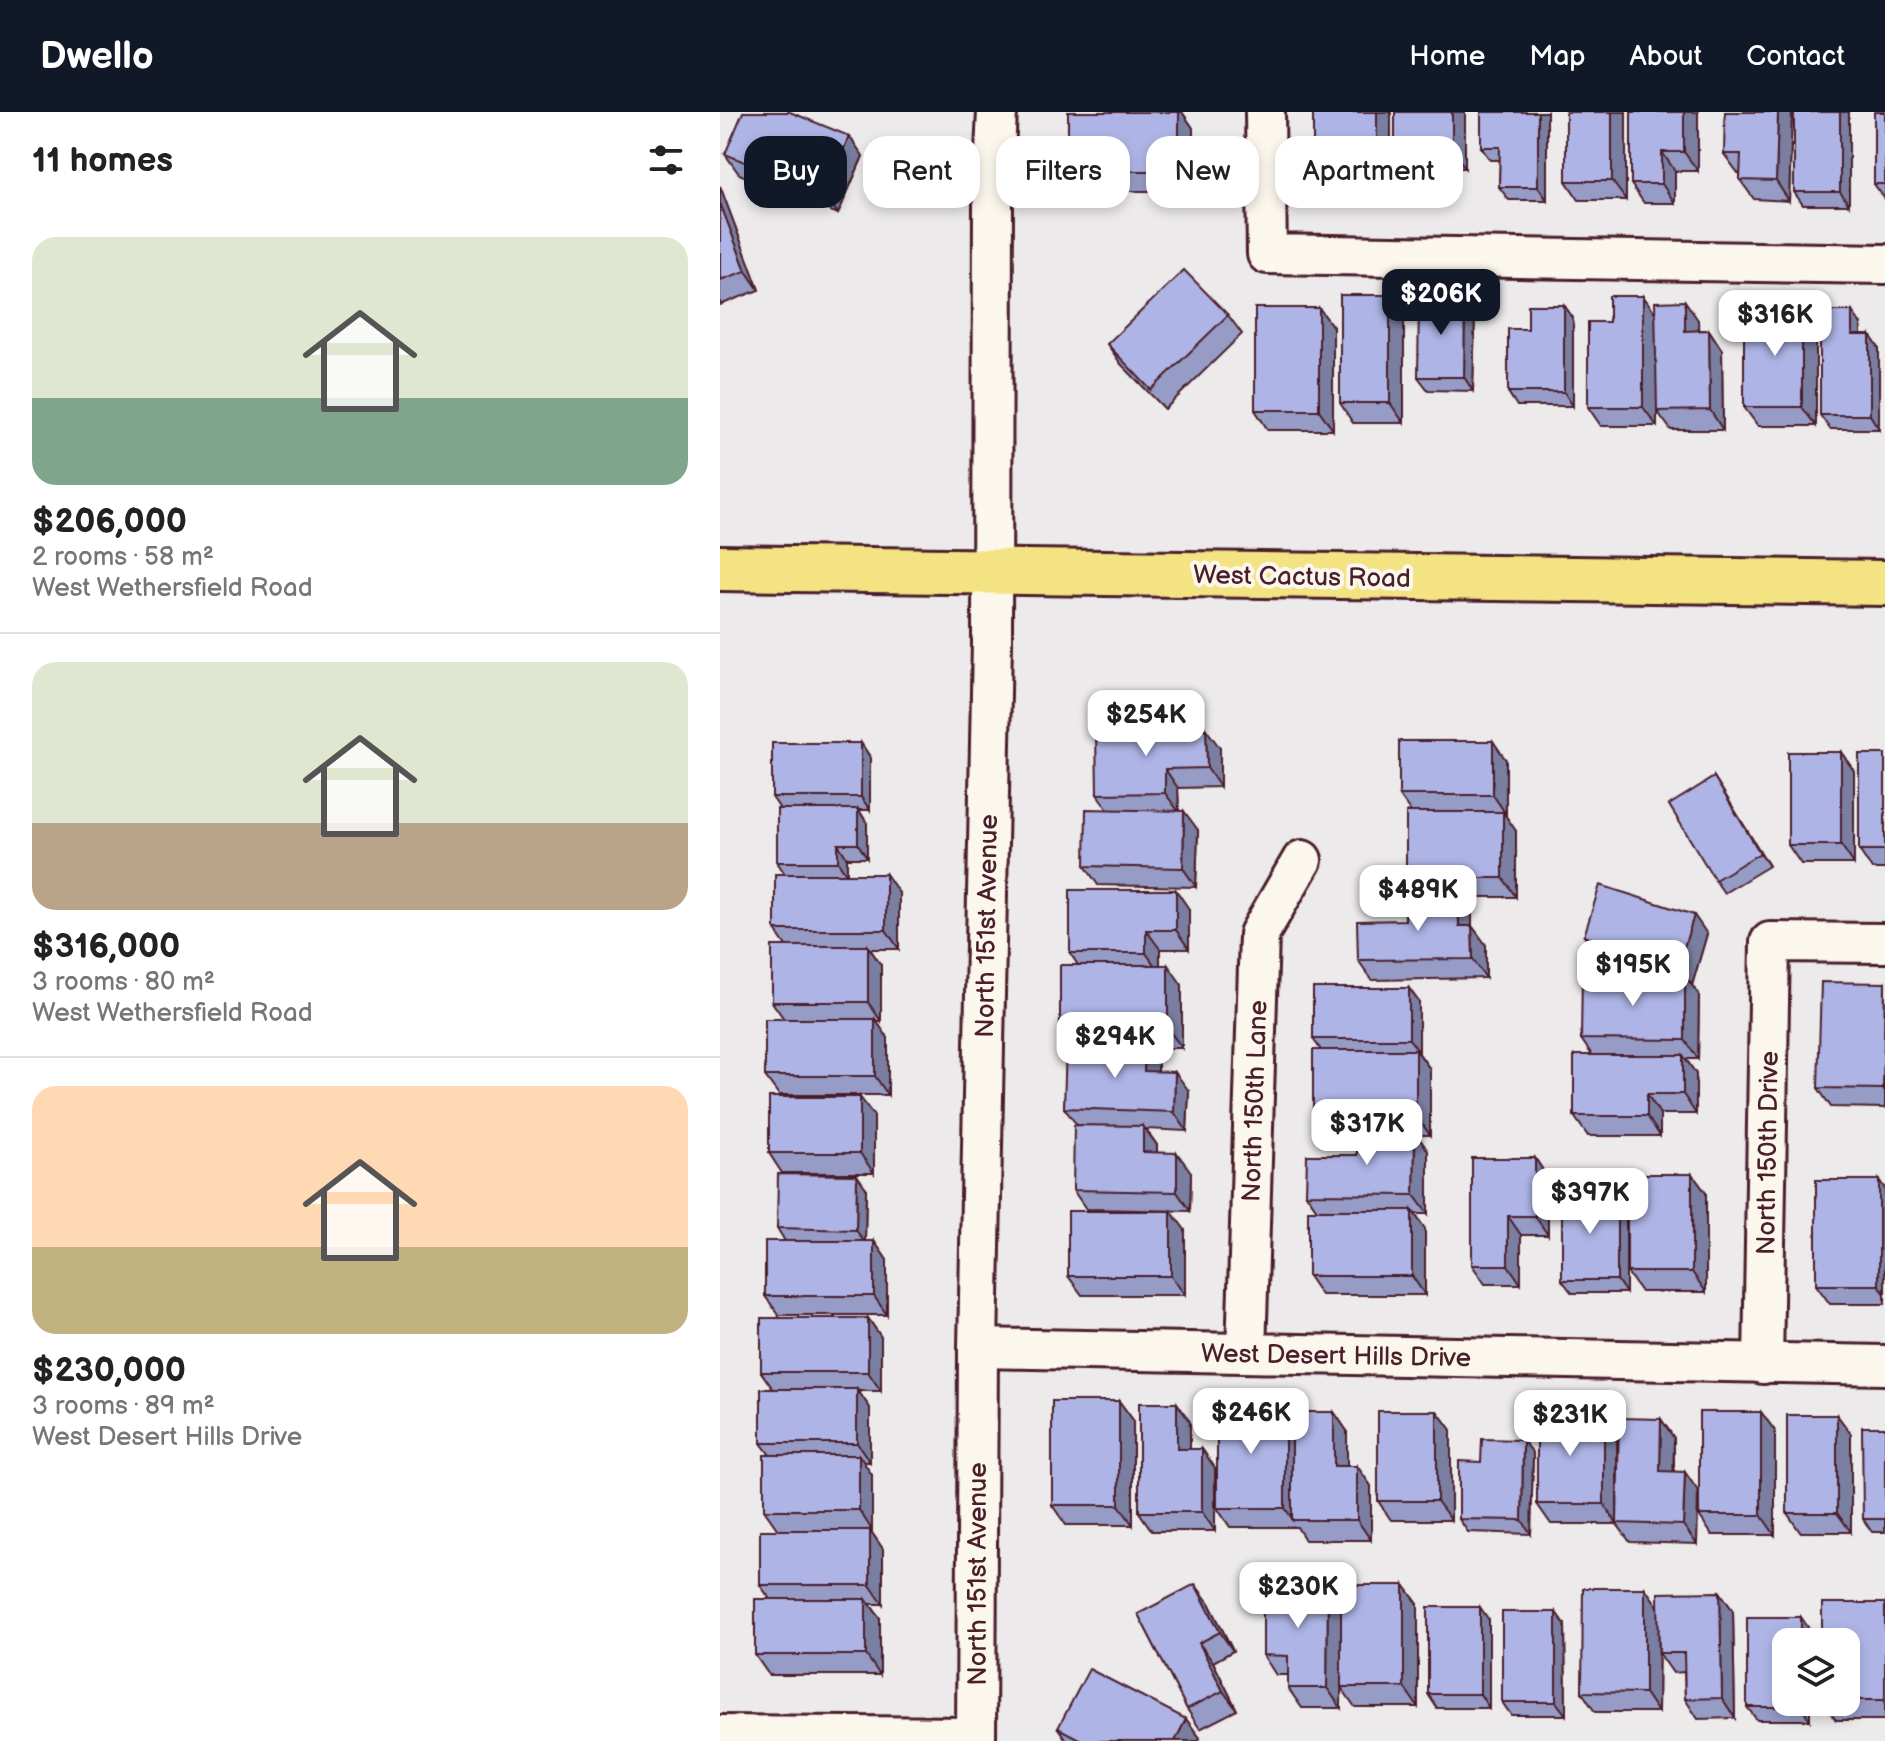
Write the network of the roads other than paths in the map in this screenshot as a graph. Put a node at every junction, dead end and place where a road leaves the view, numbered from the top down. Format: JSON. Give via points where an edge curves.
{"nodes":[{"id":1,"x":997,"y":112,"type":"edge"},
{"id":2,"x":1265,"y":112,"type":"edge"},
{"id":3,"x":1885,"y":264,"type":"edge"},
{"id":4,"x":720,"y":568,"type":"edge"},
{"id":5,"x":990,"y":572,"type":"junction"},
{"id":6,"x":1885,"y":583,"type":"edge"},
{"id":7,"x":1302,"y":860,"type":"dead end"},
{"id":8,"x":1885,"y":943,"type":"edge"},
{"id":9,"x":978,"y":1348,"type":"junction"},
{"id":10,"x":1246,"y":1353,"type":"junction"},
{"id":11,"x":1763,"y":1364,"type":"junction"},
{"id":12,"x":1885,"y":1365,"type":"edge"},
{"id":13,"x":720,"y":1735,"type":"edge"},
{"id":14,"x":976,"y":1739,"type":"edge"}],
"edges":[{"from":1,"to":5,"type":"street","name":"North 151st Avenue"},
{"from":2,"to":3,"type":"street","via":[[1267,254]]},
{"from":4,"to":5,"type":"main road","name":"West Cactus Road"},
{"from":5,"to":6,"type":"main road","name":"West Cactus Road"},
{"from":5,"to":9,"type":"street","name":"North 151st Avenue"},
{"from":7,"to":10,"type":"street","name":"North 150th Lane","via":[[1259,934]]},
{"from":8,"to":11,"type":"street","name":"North 150th Drive","via":[[1770,942]]},
{"from":9,"to":10,"type":"street","name":"West Desert Hills Drive"},
{"from":9,"to":14,"type":"street","name":"North 151st Avenue"},
{"from":10,"to":11,"type":"street","name":"West Desert Hills Drive"},
{"from":11,"to":12,"type":"street","name":"West Desert Hills Drive"},
{"from":13,"to":14,"type":"street"}]}
